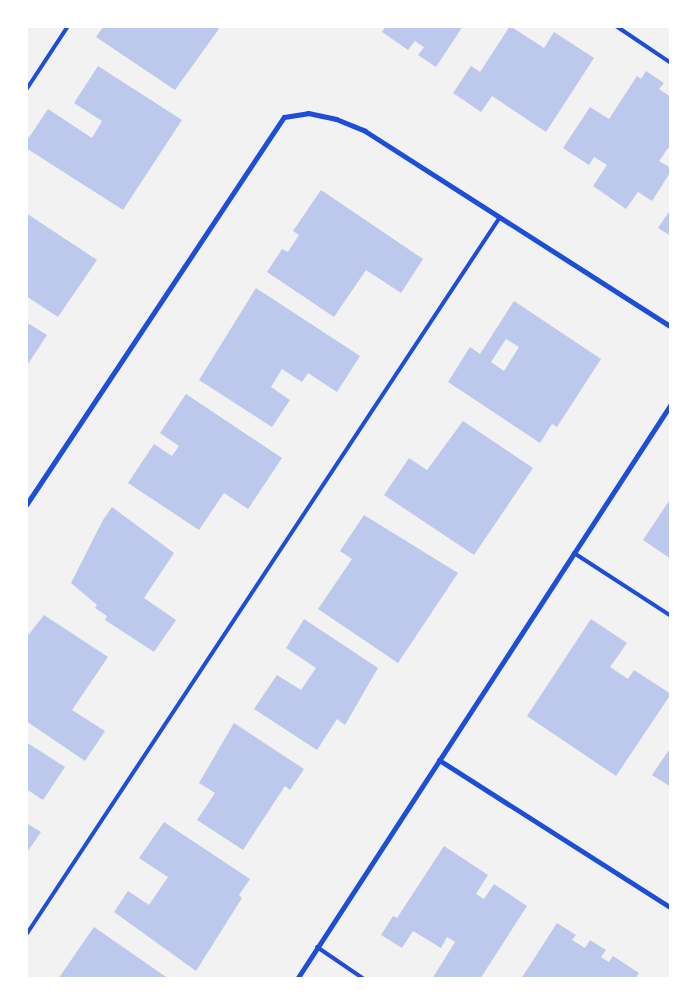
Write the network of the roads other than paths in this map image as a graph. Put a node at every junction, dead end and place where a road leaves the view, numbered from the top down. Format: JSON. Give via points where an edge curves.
{"nodes":[{"id":1,"x":68,"y":26,"type":"edge"},
{"id":2,"x":616,"y":26,"type":"edge"},
{"id":3,"x":671,"y":63,"type":"edge"},
{"id":4,"x":26,"y":90,"type":"edge"},
{"id":5,"x":501,"y":217,"type":"junction"},
{"id":6,"x":671,"y":327,"type":"edge"},
{"id":7,"x":671,"y":404,"type":"edge"},
{"id":8,"x":26,"y":505,"type":"edge"},
{"id":9,"x":574,"y":553,"type":"junction"},
{"id":10,"x":671,"y":616,"type":"edge"},
{"id":11,"x":439,"y":760,"type":"junction"},
{"id":12,"x":671,"y":908,"type":"edge"},
{"id":13,"x":26,"y":935,"type":"edge"},
{"id":14,"x":317,"y":947,"type":"junction"},
{"id":15,"x":296,"y":979,"type":"edge"},
{"id":16,"x":364,"y":979,"type":"edge"}],
"edges":[{"from":1,"to":4,"type":"lane"},
{"from":2,"to":3,"type":"lane"},
{"from":5,"to":6,"type":"street"},
{"from":5,"to":8,"type":"street","via":[[365,131],[336,119],[308,113],[284,118]]},
{"from":5,"to":13,"type":"lane"},
{"from":7,"to":9,"type":"street"},
{"from":9,"to":10,"type":"lane"},
{"from":9,"to":11,"type":"street"},
{"from":11,"to":12,"type":"street"},
{"from":11,"to":14,"type":"street"},
{"from":14,"to":15,"type":"street"},
{"from":14,"to":16,"type":"lane"}]}
